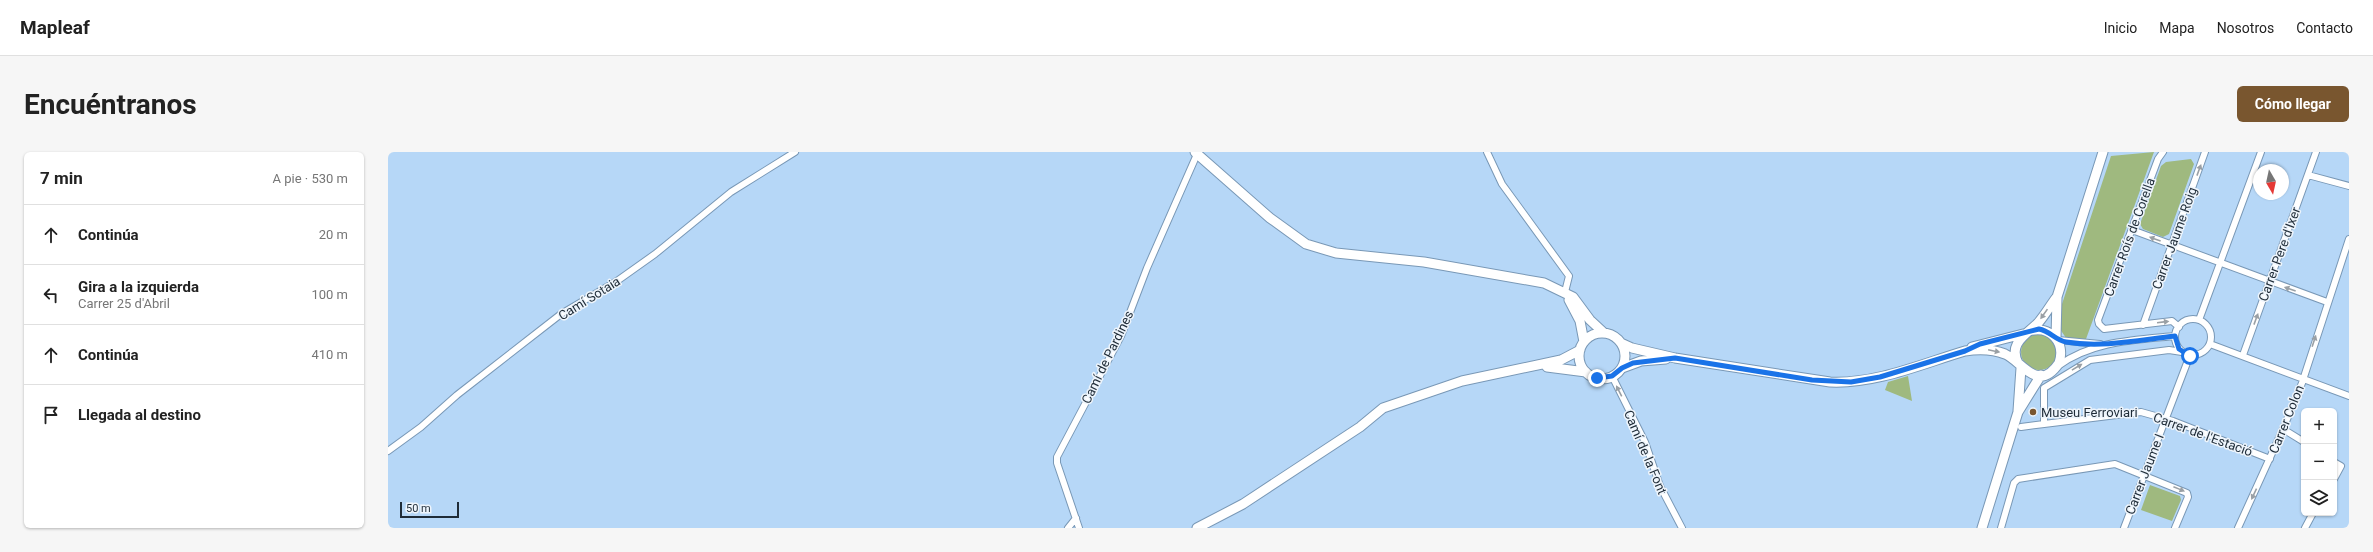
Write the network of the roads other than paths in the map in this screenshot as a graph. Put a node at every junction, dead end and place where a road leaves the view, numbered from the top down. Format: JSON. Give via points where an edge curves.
{"nodes":[{"id":1,"x":795,"y":152,"type":"edge"},
{"id":2,"x":1487,"y":152,"type":"edge"},
{"id":3,"x":2103,"y":152,"type":"edge"},
{"id":4,"x":2163,"y":152,"type":"edge"},
{"id":5,"x":2205,"y":152,"type":"edge"},
{"id":6,"x":2261,"y":152,"type":"edge"},
{"id":7,"x":2316,"y":152,"type":"edge"},
{"id":8,"x":1197,"y":153,"type":"edge"},
{"id":9,"x":2308,"y":175,"type":"junction"},
{"id":10,"x":2349,"y":186,"type":"edge"},
{"id":11,"x":2132,"y":230,"type":"junction"},
{"id":12,"x":2349,"y":239,"type":"edge"},
{"id":13,"x":2172,"y":245,"type":"junction"},
{"id":14,"x":2221,"y":264,"type":"junction"},
{"id":15,"x":2269,"y":282,"type":"junction"},
{"id":16,"x":1565,"y":292,"type":"junction"},
{"id":17,"x":2057,"y":296,"type":"junction"},
{"id":18,"x":2327,"y":302,"type":"junction"},
{"id":19,"x":2199,"y":320,"type":"junction"},
{"id":20,"x":2143,"y":325,"type":"junction"},
{"id":21,"x":2178,"y":326,"type":"junction"},
{"id":22,"x":1604,"y":333,"type":"junction"},
{"id":23,"x":2026,"y":333,"type":"junction"},
{"id":24,"x":2175,"y":336,"type":"junction"},
{"id":25,"x":2057,"y":339,"type":"junction"},
{"id":26,"x":1621,"y":344,"type":"junction"},
{"id":27,"x":2104,"y":344,"type":"junction"},
{"id":28,"x":2210,"y":344,"type":"junction"},
{"id":29,"x":1582,"y":346,"type":"junction"},
{"id":30,"x":1965,"y":351,"type":"junction"},
{"id":31,"x":2182,"y":352,"type":"junction"},
{"id":32,"x":2242,"y":355,"type":"junction"},
{"id":33,"x":2190,"y":356,"type":"junction"},
{"id":34,"x":1675,"y":358,"type":"junction"},
{"id":35,"x":2020,"y":366,"type":"junction"},
{"id":36,"x":1532,"y":367,"type":"junction"},
{"id":37,"x":1622,"y":368,"type":"junction"},
{"id":38,"x":2056,"y":368,"type":"junction"},
{"id":39,"x":1586,"y":372,"type":"junction"},
{"id":40,"x":2042,"y":375,"type":"junction"},
{"id":41,"x":1612,"y":376,"type":"junction"},
{"id":42,"x":2302,"y":378,"type":"junction"},
{"id":43,"x":2349,"y":396,"type":"edge"},
{"id":44,"x":2018,"y":412,"type":"junction"},
{"id":45,"x":2164,"y":420,"type":"junction"},
{"id":46,"x":2044,"y":422,"type":"junction"},
{"id":47,"x":2021,"y":427,"type":"dead end"},
{"id":48,"x":2283,"y":429,"type":"junction"},
{"id":49,"x":2301,"y":440,"type":"edge"},
{"id":50,"x":388,"y":451,"type":"edge"},
{"id":51,"x":2270,"y":459,"type":"junction"},
{"id":52,"x":2337,"y":464,"type":"edge"},
{"id":53,"x":2337,"y":473,"type":"edge"},
{"id":54,"x":2143,"y":475,"type":"junction"},
{"id":55,"x":2311,"y":516,"type":"edge"},
{"id":56,"x":1076,"y":518,"type":"junction"},
{"id":57,"x":1068,"y":528,"type":"edge"},
{"id":58,"x":1079,"y":528,"type":"edge"},
{"id":59,"x":1197,"y":528,"type":"edge"},
{"id":60,"x":1682,"y":528,"type":"edge"},
{"id":61,"x":1982,"y":528,"type":"edge"},
{"id":62,"x":2001,"y":528,"type":"edge"},
{"id":63,"x":2124,"y":528,"type":"edge"},
{"id":64,"x":2175,"y":528,"type":"edge"},
{"id":65,"x":2238,"y":528,"type":"edge"},
{"id":66,"x":2305,"y":528,"type":"edge"}],
"edges":[{"from":1,"to":50,"type":"street","name":"Camí Sotaia","via":[[731,192],[655,254],[617,281],[561,314]]},
{"from":2,"to":16,"type":"street","via":[[1502,184],[1569,276]]},
{"from":3,"to":17,"type":"street"},
{"from":4,"to":11,"type":"street","name":"Carrer Roís de Corella","via":[[2158,159]]},
{"from":13,"to":5,"type":"street","name":"Carrer Jaume Roig","one_way":true},
{"from":6,"to":14,"type":"street"},
{"from":7,"to":9,"type":"street","name":"Carrer Pere d'Ixer"},
{"from":8,"to":16,"type":"street","via":[[1270,218],[1298,239],[1315,247],[1336,253],[1424,262],[1532,280]]},
{"from":8,"to":56,"type":"street","name":"Camí de Pardines","via":[[1147,268],[1121,336],[1057,457]]},
{"from":9,"to":10,"type":"street"},
{"from":9,"to":15,"type":"street","name":"Carrer Pere d'Ixer"},
{"from":13,"to":11,"type":"street","one_way":true},
{"from":11,"to":20,"type":"street","name":"Carrer Roís de Corella","via":[[2098,320],[2104,329]]},
{"from":12,"to":18,"type":"street","name":"Carrer Colon"},
{"from":13,"to":14,"type":"street"},
{"from":13,"to":20,"type":"street","name":"Carrer Jaume Roig"},
{"from":14,"to":15,"type":"street"},
{"from":14,"to":19,"type":"street"},
{"from":18,"to":15,"type":"street","one_way":true},
{"from":32,"to":15,"type":"street","name":"Carrer Pere d'Ixer","one_way":true},
{"from":16,"to":22,"type":"street","via":[[1573,297],[1590,320]]},
{"from":16,"to":29,"type":"street","via":[[1580,321]]},
{"from":17,"to":23,"type":"street","one_way":true,"via":[[2039,322]]},
{"from":17,"to":25,"type":"street"},
{"from":42,"to":18,"type":"street","name":"Carrer Colon","one_way":true},
{"from":19,"to":21,"type":"street","via":[[2186,321]]},
{"from":19,"to":28,"type":"street","via":[[2210,330]]},
{"from":20,"to":21,"type":"street","one_way":true,"via":[[2172,321]]},
{"from":21,"to":24,"type":"street"},
{"from":22,"to":26,"type":"street","via":[[1613,336]]},
{"from":22,"to":29,"type":"street","via":[[1591,336]]},
{"from":23,"to":25,"type":"street","via":[[2044,330]]},
{"from":23,"to":30,"type":"street","via":[[1980,344]]},
{"from":23,"to":35,"type":"street","via":[[2016,346],[2015,352]]},
{"from":24,"to":27,"type":"street"},
{"from":24,"to":31,"type":"street","via":[[2176,345]]},
{"from":25,"to":27,"type":"street"},
{"from":25,"to":38,"type":"street","via":[[2061,357]]},
{"from":26,"to":34,"type":"street"},
{"from":26,"to":37,"type":"street","via":[[1625,355]]},
{"from":27,"to":38,"type":"street","via":[[2080,352]]},
{"from":28,"to":32,"type":"street"},
{"from":28,"to":33,"type":"street","via":[[2200,354]]},
{"from":29,"to":36,"type":"street","via":[[1561,360]]},
{"from":29,"to":39,"type":"street","via":[[1580,364]]},
{"from":30,"to":34,"type":"street","via":[[1880,377],[1851,382],[1812,380]]},
{"from":30,"to":35,"type":"street","one_way":true,"via":[[1998,352],[2010,357]]},
{"from":31,"to":33,"type":"street"},
{"from":46,"to":31,"type":"street","one_way":true,"via":[[2044,388],[2085,362],[2169,350]]},
{"from":32,"to":42,"type":"street"},
{"from":33,"to":45,"type":"street","name":"Carrer Jaume I"},
{"from":34,"to":37,"type":"street","via":[[1641,361]]},
{"from":35,"to":40,"type":"street","via":[[2027,372]]},
{"from":35,"to":44,"type":"street"},
{"from":36,"to":39,"type":"street","via":[[1561,367]]},
{"from":36,"to":59,"type":"street","via":[[1462,382],[1383,408],[1360,427],[1243,504]]},
{"from":37,"to":41,"type":"street"},
{"from":38,"to":40,"type":"street"},
{"from":39,"to":41,"type":"street","via":[[1597,378]]},
{"from":40,"to":44,"type":"street"},
{"from":60,"to":41,"type":"street","name":"Camí de la Font","one_way":true,"via":[[1660,486],[1645,442]]},
{"from":42,"to":43,"type":"street"},
{"from":42,"to":48,"type":"street","name":"Carrer Colon","via":[[2302,384]]},
{"from":44,"to":61,"type":"street"},
{"from":45,"to":46,"type":"street","name":"Carrer de l'Estació","via":[[2135,412]]},
{"from":45,"to":51,"type":"street","name":"Carrer de l'Estació"},
{"from":45,"to":54,"type":"street","name":"Carrer Jaume I"},
{"from":46,"to":47,"type":"street","name":"Carrer de l'Estació"},
{"from":48,"to":49,"type":"street"},
{"from":48,"to":51,"type":"street","name":"Carrer Colon"},
{"from":51,"to":65,"type":"street","name":"Carrer Colon","one_way":true},
{"from":52,"to":53,"type":"street","via":[[2341,466]]},
{"from":54,"to":62,"type":"street","via":[[2115,464],[2022,476],[2014,483]]},
{"from":54,"to":63,"type":"street","name":"Carrer Jaume I"},
{"from":54,"to":64,"type":"street","one_way":true,"via":[[2187,493],[2188,497]]},
{"from":55,"to":66,"type":"street"},
{"from":56,"to":57,"type":"street"},
{"from":56,"to":58,"type":"street","name":"Camí de Pardines"}]}
